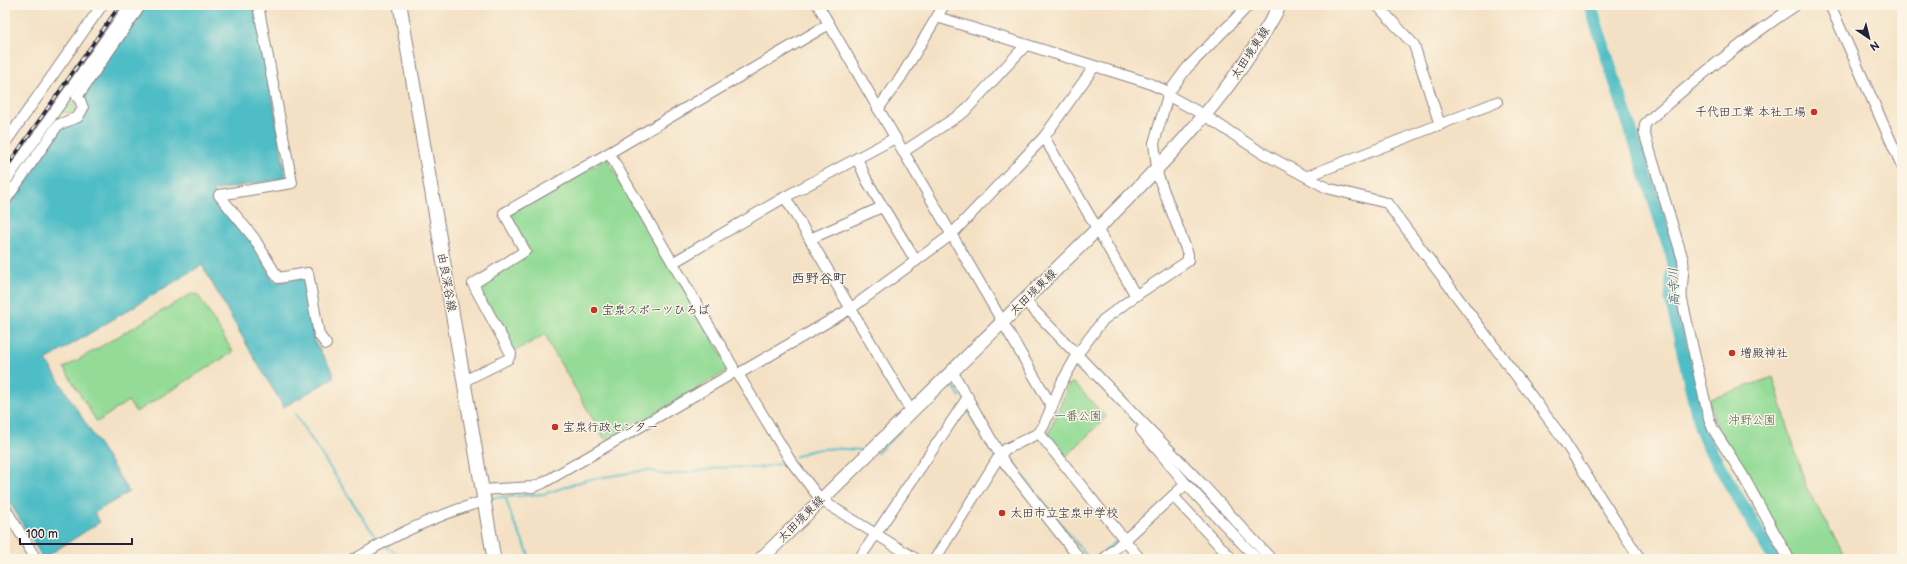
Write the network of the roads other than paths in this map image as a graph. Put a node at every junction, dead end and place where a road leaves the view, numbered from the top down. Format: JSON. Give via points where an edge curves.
{"nodes":[{"id":1,"x":102,"y":5,"type":"edge"},
{"id":2,"x":130,"y":5,"type":"edge"},
{"id":3,"x":141,"y":5,"type":"edge"},
{"id":4,"x":258,"y":5,"type":"edge"},
{"id":5,"x":400,"y":5,"type":"edge"},
{"id":6,"x":818,"y":5,"type":"edge"},
{"id":7,"x":944,"y":5,"type":"edge"},
{"id":8,"x":1249,"y":5,"type":"edge"},
{"id":9,"x":1280,"y":5,"type":"edge"},
{"id":10,"x":1377,"y":5,"type":"edge"},
{"id":11,"x":1796,"y":5,"type":"edge"},
{"id":12,"x":1830,"y":5,"type":"edge"},
{"id":13,"x":937,"y":17,"type":"junction"},
{"id":14,"x":829,"y":24,"type":"junction"},
{"id":15,"x":1026,"y":44,"type":"junction"},
{"id":16,"x":1094,"y":66,"type":"junction"},
{"id":17,"x":1168,"y":94,"type":"junction"},
{"id":18,"x":1497,"y":102,"type":"dead end"},
{"id":19,"x":878,"y":109,"type":"junction"},
{"id":20,"x":1204,"y":115,"type":"junction"},
{"id":21,"x":1440,"y":124,"type":"junction"},
{"id":22,"x":1044,"y":137,"type":"junction"},
{"id":23,"x":895,"y":138,"type":"junction"},
{"id":24,"x":5,"y":143,"type":"edge"},
{"id":25,"x":903,"y":152,"type":"junction"},
{"id":26,"x":609,"y":153,"type":"junction"},
{"id":27,"x":857,"y":158,"type":"junction"},
{"id":28,"x":1902,"y":166,"type":"edge"},
{"id":29,"x":1156,"y":169,"type":"junction"},
{"id":30,"x":1308,"y":176,"type":"junction"},
{"id":31,"x":5,"y":182,"type":"edge"},
{"id":32,"x":785,"y":197,"type":"junction"},
{"id":33,"x":5,"y":201,"type":"edge"},
{"id":34,"x":882,"y":207,"type":"junction"},
{"id":35,"x":1097,"y":229,"type":"junction"},
{"id":36,"x":951,"y":235,"type":"junction"},
{"id":37,"x":810,"y":239,"type":"junction"},
{"id":38,"x":916,"y":261,"type":"junction"},
{"id":39,"x":674,"y":262,"type":"junction"},
{"id":40,"x":1136,"y":296,"type":"junction"},
{"id":41,"x":1024,"y":300,"type":"junction"},
{"id":42,"x":850,"y":309,"type":"junction"},
{"id":43,"x":1002,"y":322,"type":"junction"},
{"id":44,"x":326,"y":344,"type":"dead end"},
{"id":45,"x":1080,"y":358,"type":"junction"},
{"id":46,"x":952,"y":370,"type":"junction"},
{"id":47,"x":733,"y":374,"type":"junction"},
{"id":48,"x":464,"y":381,"type":"junction"},
{"id":49,"x":968,"y":397,"type":"junction"},
{"id":50,"x":1052,"y":407,"type":"junction"},
{"id":51,"x":911,"y":411,"type":"junction"},
{"id":52,"x":1039,"y":433,"type":"junction"},
{"id":53,"x":1000,"y":455,"type":"junction"},
{"id":54,"x":1186,"y":484,"type":"junction"},
{"id":55,"x":483,"y":495,"type":"junction"},
{"id":56,"x":1173,"y":496,"type":"junction"},
{"id":57,"x":821,"y":500,"type":"junction"},
{"id":58,"x":5,"y":508,"type":"edge"},
{"id":59,"x":5,"y":521,"type":"edge"},
{"id":60,"x":875,"y":534,"type":"junction"},
{"id":61,"x":1125,"y":540,"type":"junction"},
{"id":62,"x":28,"y":559,"type":"edge"},
{"id":63,"x":36,"y":559,"type":"edge"},
{"id":64,"x":355,"y":559,"type":"edge"},
{"id":65,"x":494,"y":559,"type":"edge"},
{"id":66,"x":761,"y":559,"type":"edge"},
{"id":67,"x":859,"y":559,"type":"edge"},
{"id":68,"x":916,"y":559,"type":"edge"},
{"id":69,"x":935,"y":559,"type":"edge"},
{"id":70,"x":1080,"y":559,"type":"edge"},
{"id":71,"x":1104,"y":559,"type":"edge"},
{"id":72,"x":1140,"y":559,"type":"edge"},
{"id":73,"x":1232,"y":559,"type":"edge"},
{"id":74,"x":1256,"y":559,"type":"edge"},
{"id":75,"x":1271,"y":559,"type":"edge"},
{"id":76,"x":1640,"y":559,"type":"edge"},
{"id":77,"x":1789,"y":559,"type":"edge"}],
"edges":[{"from":1,"to":24,"type":"street"},
{"from":2,"to":31,"type":"street"},
{"from":3,"to":33,"type":"street","via":[[77,97],[83,108],[78,117],[58,125]]},
{"from":4,"to":44,"type":"street","via":[[292,183],[218,195],[254,238],[278,278],[308,273],[319,335]]},
{"from":5,"to":48,"type":"main road","name":"由良深谷線"},
{"from":6,"to":14,"type":"street"},
{"from":7,"to":13,"type":"street"},
{"from":8,"to":17,"type":"street","via":[[1187,68]]},
{"from":9,"to":20,"type":"main road","name":"太田境東線","via":[[1236,76]]},
{"from":10,"to":21,"type":"street","via":[[1414,45]]},
{"from":11,"to":77,"type":"street","via":[[1688,84],[1645,124],[1644,132],[1683,260],[1682,300],[1709,419]]},
{"from":12,"to":28,"type":"street"},
{"from":13,"to":15,"type":"street"},
{"from":13,"to":19,"type":"street","via":[[901,77]]},
{"from":14,"to":19,"type":"street"},
{"from":14,"to":26,"type":"street"},
{"from":15,"to":16,"type":"street"},
{"from":15,"to":25,"type":"street","via":[[964,112]]},
{"from":16,"to":17,"type":"street","via":[[1146,82]]},
{"from":16,"to":22,"type":"street"},
{"from":17,"to":20,"type":"street"},
{"from":17,"to":29,"type":"street","via":[[1154,143]]},
{"from":18,"to":21,"type":"street"},
{"from":19,"to":23,"type":"street"},
{"from":20,"to":29,"type":"main road","name":"太田境東線"},
{"from":20,"to":30,"type":"street","via":[[1259,151]]},
{"from":21,"to":30,"type":"street"},
{"from":22,"to":35,"type":"street"},
{"from":22,"to":36,"type":"street"},
{"from":23,"to":25,"type":"street"},
{"from":23,"to":27,"type":"street"},
{"from":25,"to":36,"type":"street"},
{"from":26,"to":39,"type":"street"},
{"from":26,"to":48,"type":"street","via":[[504,213],[525,251],[473,284],[511,354],[508,359]]},
{"from":27,"to":32,"type":"street"},
{"from":27,"to":34,"type":"street"},
{"from":29,"to":35,"type":"main road","name":"太田境東線"},
{"from":29,"to":40,"type":"street","via":[[1188,254],[1188,261]]},
{"from":30,"to":76,"type":"street","via":[[1328,188],[1387,203],[1559,433]]},
{"from":32,"to":37,"type":"street"},
{"from":32,"to":39,"type":"street"},
{"from":34,"to":37,"type":"street"},
{"from":34,"to":38,"type":"street"},
{"from":35,"to":40,"type":"street"},
{"from":35,"to":41,"type":"main road","name":"太田境東線"},
{"from":36,"to":38,"type":"street"},
{"from":36,"to":43,"type":"street"},
{"from":37,"to":42,"type":"street"},
{"from":38,"to":42,"type":"street"},
{"from":39,"to":47,"type":"street","via":[[733,367]]},
{"from":40,"to":45,"type":"street","via":[[1103,320]]},
{"from":41,"to":43,"type":"main road","name":"太田境東線"},
{"from":41,"to":45,"type":"street"},
{"from":42,"to":47,"type":"street"},
{"from":42,"to":51,"type":"street"},
{"from":43,"to":46,"type":"main road","name":"太田境東線"},
{"from":43,"to":50,"type":"street"},
{"from":45,"to":50,"type":"street","via":[[1062,382]]},
{"from":45,"to":54,"type":"street"},
{"from":45,"to":75,"type":"street"},
{"from":46,"to":49,"type":"street"},
{"from":46,"to":51,"type":"main road","name":"太田境東線"},
{"from":47,"to":55,"type":"street","via":[[543,483]]},
{"from":47,"to":57,"type":"street","via":[[790,460]]},
{"from":48,"to":55,"type":"main road","name":"由良深谷線"},
{"from":49,"to":53,"type":"street"},
{"from":49,"to":60,"type":"street"},
{"from":50,"to":52,"type":"street"},
{"from":51,"to":57,"type":"main road","name":"太田境東線"},
{"from":52,"to":53,"type":"street","via":[[1006,449]]},
{"from":52,"to":61,"type":"street"},
{"from":53,"to":69,"type":"street"},
{"from":53,"to":70,"type":"street"},
{"from":54,"to":56,"type":"street"},
{"from":54,"to":74,"type":"street"},
{"from":55,"to":64,"type":"street","via":[[392,537]]},
{"from":55,"to":65,"type":"main road","name":"由良深谷線"},
{"from":56,"to":61,"type":"street"},
{"from":56,"to":73,"type":"street"},
{"from":57,"to":60,"type":"street"},
{"from":57,"to":66,"type":"main road","name":"太田境東線"},
{"from":58,"to":63,"type":"street"},
{"from":59,"to":62,"type":"street"},
{"from":60,"to":67,"type":"street"},
{"from":60,"to":68,"type":"street"},
{"from":61,"to":71,"type":"street"},
{"from":61,"to":72,"type":"street"}]}
